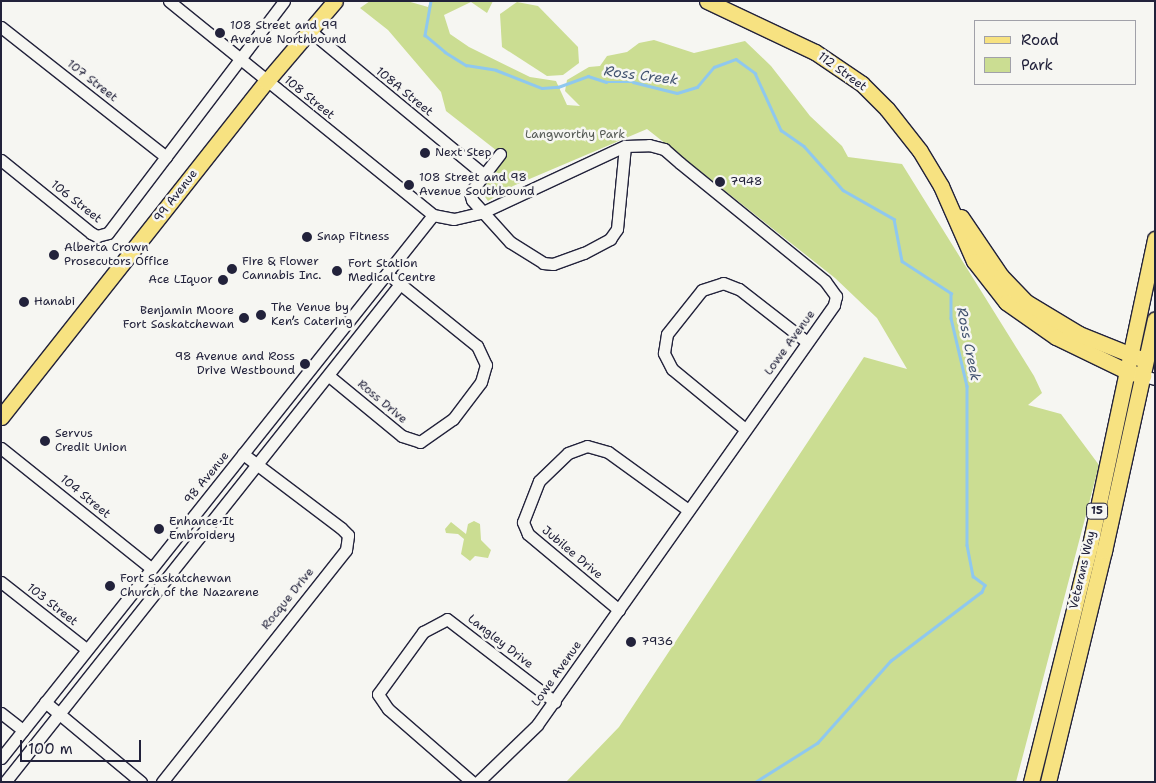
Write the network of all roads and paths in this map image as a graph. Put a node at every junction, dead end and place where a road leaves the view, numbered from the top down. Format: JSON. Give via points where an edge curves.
{"nodes":[{"id":1,"x":169,"y":1,"type":"edge"},
{"id":2,"x":284,"y":1,"type":"edge"},
{"id":3,"x":335,"y":1,"type":"edge"},
{"id":4,"x":707,"y":1,"type":"edge"},
{"id":5,"x":1,"y":27,"type":"edge"},
{"id":6,"x":308,"y":30,"type":"junction"},
{"id":7,"x":240,"y":58,"type":"junction"},
{"id":8,"x":266,"y":82,"type":"junction"},
{"id":9,"x":625,"y":146,"type":"junction"},
{"id":10,"x":500,"y":154,"type":"dead end"},
{"id":11,"x":166,"y":157,"type":"junction"},
{"id":12,"x":1,"y":160,"type":"edge"},
{"id":13,"x":484,"y":174,"type":"junction"},
{"id":14,"x":941,"y":186,"type":"junction"},
{"id":15,"x":480,"y":213,"type":"junction"},
{"id":16,"x":433,"y":215,"type":"junction"},
{"id":17,"x":1155,"y":239,"type":"edge"},
{"id":18,"x":387,"y":274,"type":"junction"},
{"id":19,"x":400,"y":284,"type":"junction"},
{"id":20,"x":1155,"y":320,"type":"edge"},
{"id":21,"x":808,"y":342,"type":"junction"},
{"id":22,"x":1130,"y":356,"type":"junction"},
{"id":23,"x":1151,"y":361,"type":"edge"},
{"id":24,"x":1126,"y":372,"type":"junction"},
{"id":25,"x":329,"y":376,"type":"junction"},
{"id":26,"x":1149,"y":377,"type":"edge"},
{"id":27,"x":1,"y":417,"type":"edge"},
{"id":28,"x":745,"y":429,"type":"junction"},
{"id":29,"x":1,"y":448,"type":"edge"},
{"id":30,"x":244,"y":454,"type":"junction"},
{"id":31,"x":258,"y":466,"type":"junction"},
{"id":32,"x":688,"y":510,"type":"junction"},
{"id":33,"x":151,"y":568,"type":"junction"},
{"id":34,"x":1,"y":582,"type":"edge"},
{"id":35,"x":618,"y":610,"type":"junction"},
{"id":36,"x":86,"y":649,"type":"junction"},
{"id":37,"x":45,"y":702,"type":"junction"},
{"id":38,"x":555,"y":702,"type":"junction"},
{"id":39,"x":1,"y":713,"type":"edge"},
{"id":40,"x":60,"y":714,"type":"junction"},
{"id":41,"x":23,"y":730,"type":"junction"},
{"id":42,"x":1,"y":758,"type":"edge"},
{"id":43,"x":6,"y":782,"type":"edge"},
{"id":44,"x":141,"y":782,"type":"edge"},
{"id":45,"x":162,"y":782,"type":"edge"},
{"id":46,"x":472,"y":782,"type":"edge"},
{"id":47,"x":478,"y":782,"type":"edge"},
{"id":48,"x":1031,"y":782,"type":"edge"},
{"id":49,"x":1048,"y":782,"type":"edge"}],
"edges":[{"from":1,"to":7,"type":"street","name":"108 Street"},
{"from":2,"to":7,"type":"street"},
{"from":3,"to":6,"type":"main road","name":"99 Avenue"},
{"from":4,"to":14,"type":"main road","name":"112 Street","via":[[815,52],[848,74],[902,126]]},
{"from":5,"to":11,"type":"street","name":"107 Street"},
{"from":6,"to":8,"type":"main road","name":"99 Avenue"},
{"from":6,"to":13,"type":"street","name":"108A Street"},
{"from":7,"to":8,"type":"street","name":"108 Street"},
{"from":7,"to":11,"type":"street"},
{"from":8,"to":16,"type":"street","name":"108 Street"},
{"from":8,"to":27,"type":"main road","name":"99 Avenue"},
{"from":9,"to":15,"type":"street","name":"Lowe Avenue"},
{"from":9,"to":15,"type":"street","via":[[617,229],[610,239],[584,253],[562,262],[544,263],[510,242]]},
{"from":9,"to":21,"type":"street","name":"Lowe Avenue","via":[[649,145],[664,149],[828,285],[836,296],[836,302]]},
{"from":10,"to":13,"type":"street"},
{"from":11,"to":12,"type":"street","name":"106 Street","via":[[110,231],[101,236],[91,233]]},
{"from":13,"to":15,"type":"street","via":[[470,194]]},
{"from":14,"to":22,"type":"main road","name":"112 Street","via":[[990,262],[1026,302],[1079,334]]},
{"from":14,"to":24,"type":"main road","name":"112 Street","via":[[974,261],[1006,302],[1036,326]]},
{"from":15,"to":16,"type":"street","name":"Lowe Avenue","via":[[454,219]]},
{"from":16,"to":18,"type":"street","name":"98 Avenue"},
{"from":17,"to":22,"type":"main road","name":"Veterans Way","number":"15"},
{"from":18,"to":19,"type":"street","name":"Ross Drive"},
{"from":18,"to":30,"type":"street","name":"98 Avenue"},
{"from":19,"to":25,"type":"street"},
{"from":19,"to":25,"type":"street","name":"Ross Drive","via":[[477,346],[486,365],[481,382],[453,419],[420,442],[402,436]]},
{"from":20,"to":23,"type":"main road","name":"Veterans Way","number":"15"},
{"from":21,"to":28,"type":"street","name":"Lowe Avenue"},
{"from":21,"to":28,"type":"street","via":[[739,289],[723,283],[702,290],[667,334],[664,353],[672,369]]},
{"from":22,"to":23,"type":"main road","name":"112 Street"},
{"from":22,"to":24,"type":"main road","name":"Veterans Way","number":"15"},
{"from":23,"to":26,"type":"main road","name":"Veterans Way","number":"15"},
{"from":24,"to":26,"type":"main road","name":"112 Street"},
{"from":24,"to":48,"type":"main road","name":"Veterans Way","number":"15","via":[[1090,545]]},
{"from":25,"to":31,"type":"street"},
{"from":26,"to":49,"type":"main road","name":"Veterans Way","number":"15"},
{"from":28,"to":32,"type":"street","name":"Lowe Avenue"},
{"from":29,"to":33,"type":"street","name":"104 Street"},
{"from":30,"to":31,"type":"street","name":"Rocque Drive"},
{"from":30,"to":33,"type":"street","name":"98 Avenue"},
{"from":31,"to":40,"type":"street"},
{"from":31,"to":45,"type":"street","name":"Rocque Drive","via":[[341,528],[348,536],[346,550]]},
{"from":32,"to":35,"type":"street","name":"Lowe Avenue"},
{"from":32,"to":35,"type":"street","name":"Jubilee Drive","via":[[608,452],[587,446],[568,453],[539,482],[523,522],[528,534]]},
{"from":33,"to":36,"type":"street","name":"98 Avenue"},
{"from":34,"to":36,"type":"street","name":"103 Street"},
{"from":35,"to":38,"type":"street","name":"Lowe Avenue"},
{"from":36,"to":37,"type":"street","name":"98 Avenue"},
{"from":37,"to":40,"type":"street"},
{"from":37,"to":41,"type":"street","name":"98 Avenue"},
{"from":38,"to":46,"type":"street","name":"Langley Drive","via":[[447,619],[423,632],[378,694],[388,709]]},
{"from":38,"to":47,"type":"street","name":"Lowe Avenue","via":[[537,725]]},
{"from":39,"to":41,"type":"street"},
{"from":40,"to":43,"type":"street"},
{"from":40,"to":44,"type":"street"},
{"from":41,"to":42,"type":"street","name":"98 Avenue"}]}
